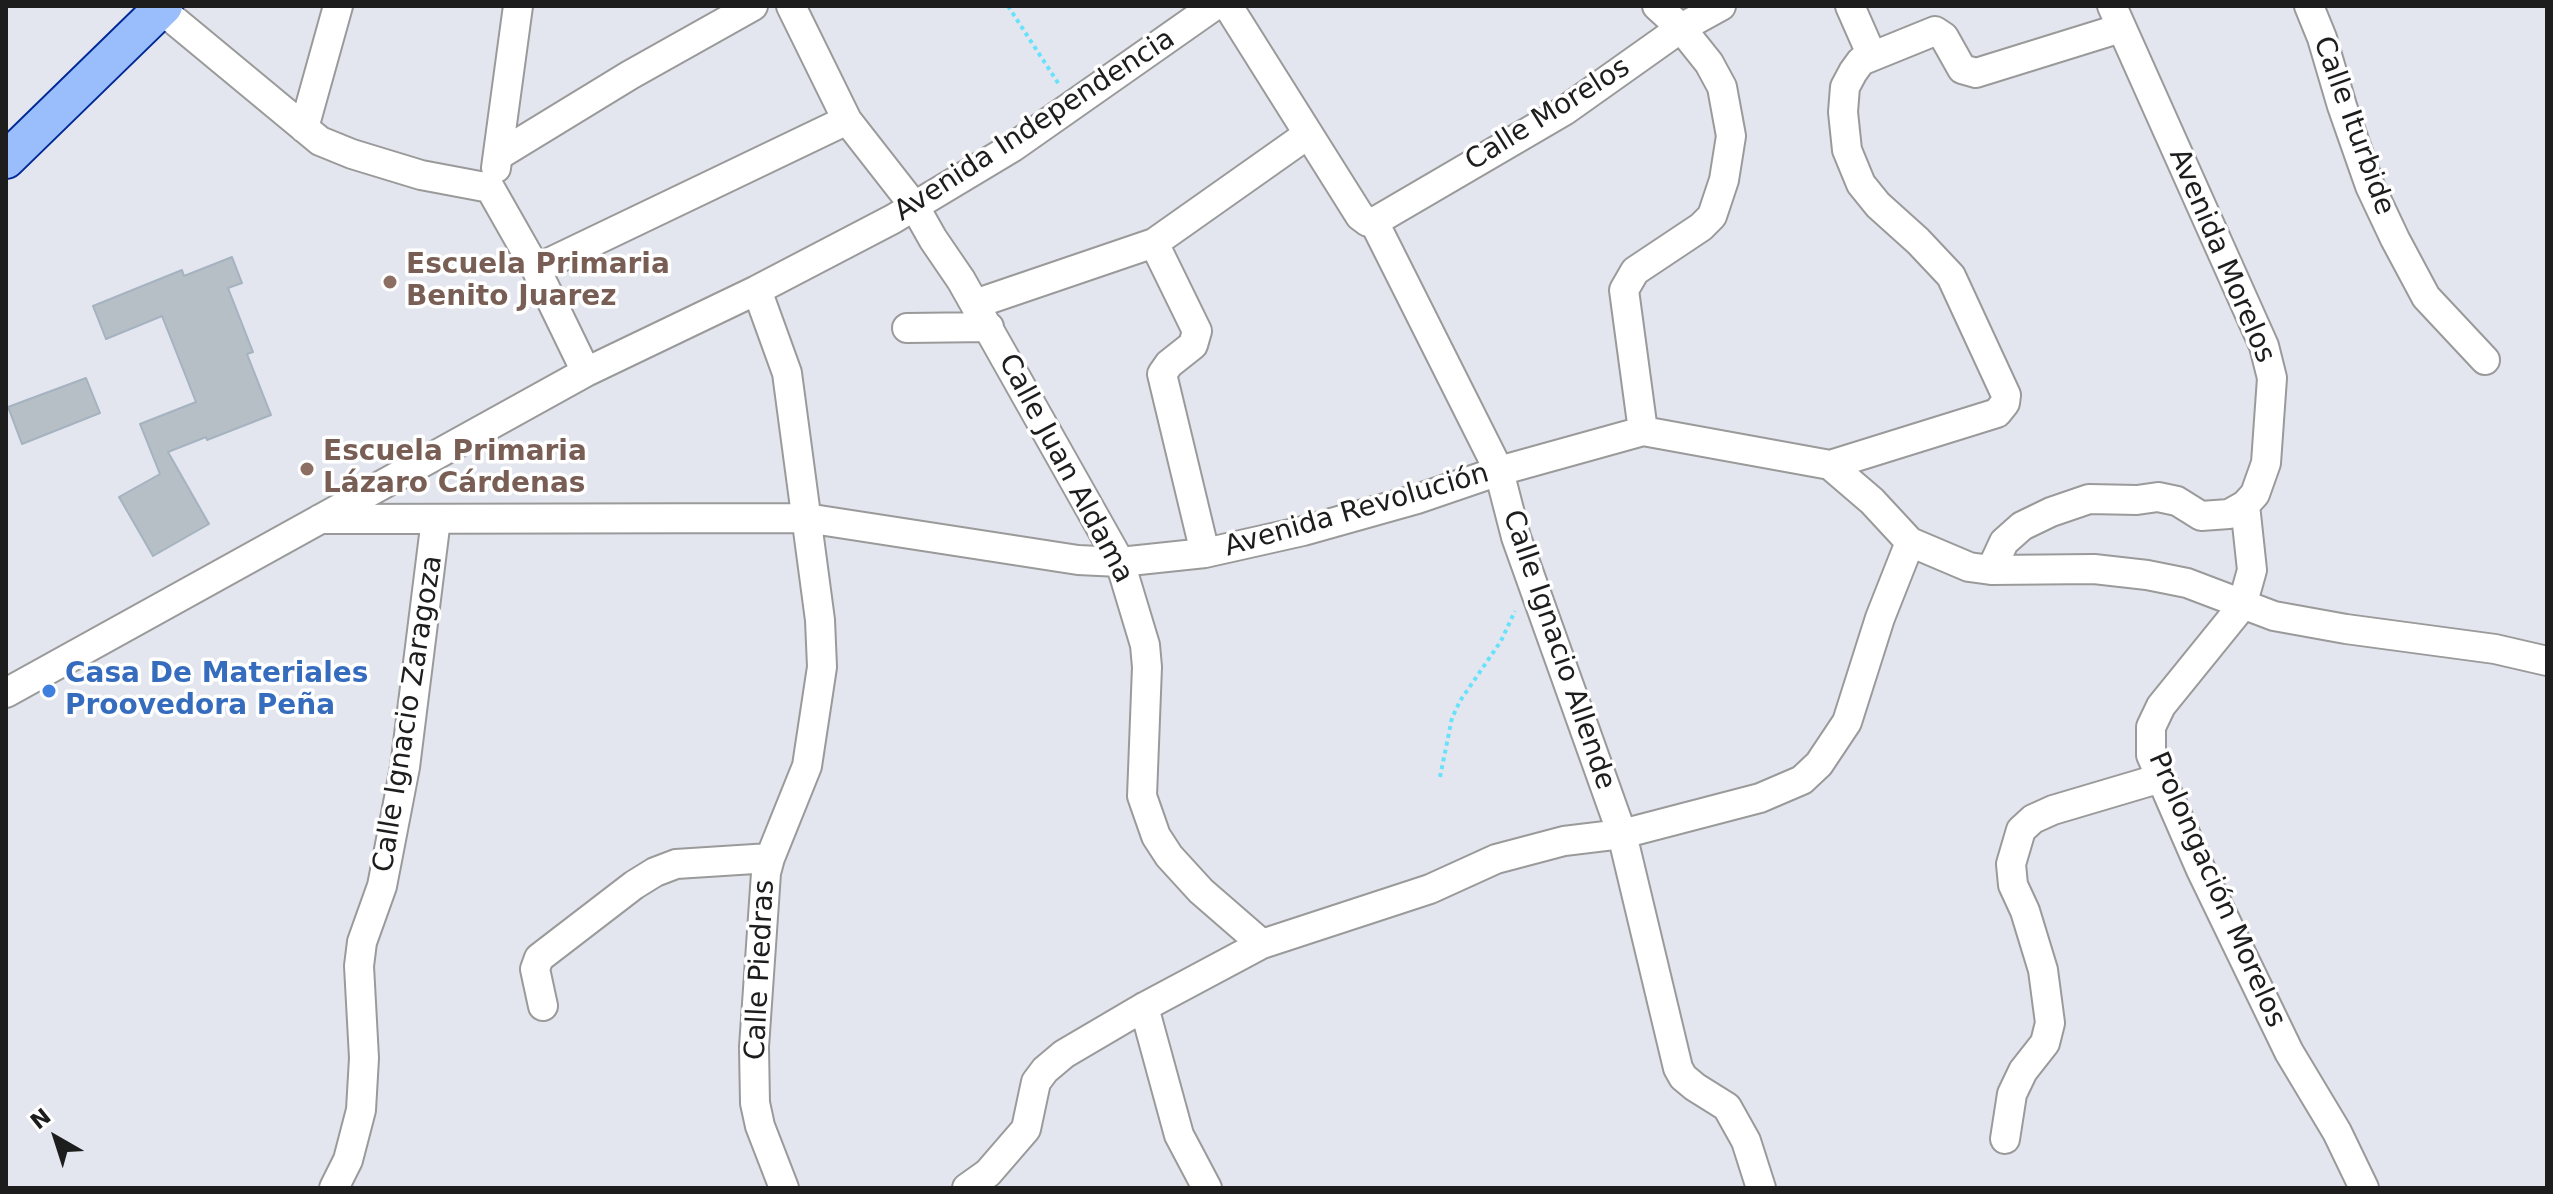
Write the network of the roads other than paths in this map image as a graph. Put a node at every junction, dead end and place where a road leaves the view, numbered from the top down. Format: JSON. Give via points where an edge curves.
{"nodes":[{"id":1,"x":338,"y":6,"type":"edge"},
{"id":2,"x":518,"y":6,"type":"edge"},
{"id":3,"x":753,"y":6,"type":"edge"},
{"id":4,"x":791,"y":6,"type":"edge"},
{"id":5,"x":1214,"y":6,"type":"edge"},
{"id":6,"x":1228,"y":6,"type":"edge"},
{"id":7,"x":1657,"y":6,"type":"edge"},
{"id":8,"x":1721,"y":6,"type":"edge"},
{"id":9,"x":1850,"y":6,"type":"edge"},
{"id":10,"x":2309,"y":6,"type":"edge"},
{"id":11,"x":161,"y":7,"type":"edge"},
{"id":12,"x":2117,"y":17,"type":"edge"},
{"id":13,"x":1681,"y":28,"type":"junction"},
{"id":14,"x":1872,"y":56,"type":"junction"},
{"id":15,"x":847,"y":120,"type":"junction"},
{"id":16,"x":304,"y":128,"type":"junction"},
{"id":17,"x":1307,"y":135,"type":"junction"},
{"id":18,"x":499,"y":155,"type":"junction"},
{"id":19,"x":6,"y":160,"type":"edge"},
{"id":20,"x":490,"y":188,"type":"junction"},
{"id":21,"x":915,"y":207,"type":"junction"},
{"id":22,"x":1374,"y":222,"type":"junction"},
{"id":23,"x":1154,"y":243,"type":"junction"},
{"id":24,"x":536,"y":269,"type":"junction"},
{"id":25,"x":757,"y":290,"type":"junction"},
{"id":26,"x":982,"y":315,"type":"junction"},
{"id":27,"x":907,"y":328,"type":"dead end"},
{"id":28,"x":2485,"y":360,"type":"dead end"},
{"id":29,"x":586,"y":372,"type":"junction"},
{"id":30,"x":1643,"y":431,"type":"junction"},
{"id":31,"x":1830,"y":465,"type":"junction"},
{"id":32,"x":1499,"y":471,"type":"junction"},
{"id":33,"x":2245,"y":505,"type":"junction"},
{"id":34,"x":806,"y":518,"type":"junction"},
{"id":35,"x":320,"y":519,"type":"junction"},
{"id":36,"x":436,"y":519,"type":"junction"},
{"id":37,"x":1910,"y":542,"type":"junction"},
{"id":38,"x":1205,"y":553,"type":"junction"},
{"id":39,"x":1120,"y":562,"type":"junction"},
{"id":40,"x":1991,"y":570,"type":"junction"},
{"id":41,"x":2242,"y":606,"type":"junction"},
{"id":42,"x":2547,"y":661,"type":"edge"},
{"id":43,"x":6,"y":693,"type":"edge"},
{"id":44,"x":2161,"y":778,"type":"junction"},
{"id":45,"x":1622,"y":834,"type":"junction"},
{"id":46,"x":770,"y":858,"type":"junction"},
{"id":47,"x":1262,"y":944,"type":"junction"},
{"id":48,"x":543,"y":1006,"type":"dead end"},
{"id":49,"x":1144,"y":1007,"type":"junction"},
{"id":50,"x":2005,"y":1139,"type":"dead end"},
{"id":51,"x":2363,"y":1187,"type":"edge"},
{"id":52,"x":334,"y":1188,"type":"edge"},
{"id":53,"x":784,"y":1188,"type":"edge"},
{"id":54,"x":967,"y":1188,"type":"edge"},
{"id":55,"x":1207,"y":1188,"type":"edge"},
{"id":56,"x":1761,"y":1188,"type":"edge"}],
"edges":[{"from":1,"to":16,"type":"street"},
{"from":2,"to":18,"type":"street"},
{"from":3,"to":18,"type":"street"},
{"from":4,"to":15,"type":"street","name":"Calle Juan Aldama"},
{"from":5,"to":21,"type":"street","name":"Avenida Independencia","via":[[1013,147]]},
{"from":6,"to":17,"type":"street","name":"Calle Ignacio Allende"},
{"from":7,"to":13,"type":"street"},
{"from":8,"to":13,"type":"street","name":"Calle Morelos"},
{"from":9,"to":14,"type":"street"},
{"from":10,"to":28,"type":"street","name":"Calle Iturbide","via":[[2370,186],[2395,239],[2426,297]]},
{"from":11,"to":16,"type":"street"},
{"from":11,"to":19,"type":"main road"},
{"from":12,"to":14,"type":"street","via":[[1976,73],[1962,69],[1940,32]]},
{"from":12,"to":33,"type":"street","name":"Avenida Morelos","via":[[2270,362],[2266,463],[2255,494]]},
{"from":13,"to":22,"type":"street","name":"Calle Morelos","via":[[1564,111]]},
{"from":13,"to":30,"type":"street","via":[[1722,87],[1731,136],[1712,216],[1635,271],[1624,290]]},
{"from":14,"to":31,"type":"street","name":"Avenida Revolución","via":[[1861,61],[1845,87],[1847,150],[1861,184],[1878,205],[1951,276],[2006,395],[1997,413]]},
{"from":15,"to":21,"type":"street","name":"Calle Juan Aldama"},
{"from":15,"to":24,"type":"street"},
{"from":16,"to":20,"type":"street","via":[[352,154]]},
{"from":17,"to":22,"type":"street","name":"Calle Ignacio Allende","via":[[1360,216]]},
{"from":17,"to":23,"type":"street"},
{"from":18,"to":20,"type":"street"},
{"from":20,"to":24,"type":"street"},
{"from":21,"to":25,"type":"street","name":"Avenida Independencia"},
{"from":21,"to":26,"type":"street","name":"Calle Juan Aldama"},
{"from":22,"to":32,"type":"street","name":"Calle Ignacio Allende"},
{"from":23,"to":26,"type":"street"},
{"from":23,"to":38,"type":"street","via":[[1197,331],[1193,345],[1162,374]]},
{"from":24,"to":29,"type":"street"},
{"from":25,"to":29,"type":"street","name":"Avenida Independencia"},
{"from":25,"to":34,"type":"street","name":"Calle Piedras","via":[[787,373]]},
{"from":26,"to":27,"type":"street"},
{"from":26,"to":39,"type":"street","name":"Calle Juan Aldama"},
{"from":29,"to":35,"type":"street","name":"Avenida Independencia"},
{"from":30,"to":31,"type":"street","name":"Avenida Revolución"},
{"from":30,"to":32,"type":"street","name":"Avenida Revolución"},
{"from":31,"to":37,"type":"street"},
{"from":32,"to":38,"type":"street","name":"Avenida Revolución","via":[[1303,531]]},
{"from":32,"to":45,"type":"street","name":"Calle Ignacio Allende","via":[[1516,537]]},
{"from":33,"to":40,"type":"street","via":[[2229,514],[2201,516],[2177,501],[2158,497],[2089,499],[2022,526],[2004,542]]},
{"from":33,"to":41,"type":"street","via":[[2252,570]]},
{"from":34,"to":36,"type":"street","name":"Avenida Revolución"},
{"from":34,"to":39,"type":"street","name":"Avenida Revolución"},
{"from":34,"to":46,"type":"street","name":"Calle Piedras","via":[[820,620],[818,705],[807,766]]},
{"from":35,"to":36,"type":"street","name":"Avenida Revolución"},
{"from":35,"to":43,"type":"street","name":"Avenida Independencia"},
{"from":36,"to":52,"type":"street","name":"Calle Ignacio Zaragoza","via":[[405,767],[382,886],[362,942],[361,1110],[348,1160]]},
{"from":37,"to":40,"type":"street","via":[[1969,567]]},
{"from":37,"to":45,"type":"street","via":[[1847,722],[1819,764],[1802,780],[1760,798]]},
{"from":38,"to":39,"type":"street","name":"Avenida Revolución"},
{"from":39,"to":47,"type":"street","name":"Calle Juan Aldama","via":[[1145,645],[1146,814],[1169,856]]},
{"from":40,"to":41,"type":"street","via":[[2094,569],[2147,575],[2187,583]]},
{"from":41,"to":42,"type":"street","via":[[2307,623]]},
{"from":41,"to":44,"type":"street","name":"Prolongación Morelos","via":[[2161,706],[2151,727],[2151,755]]},
{"from":44,"to":50,"type":"street","via":[[2053,810],[2021,830],[2011,864],[2013,885],[2043,970],[2050,1023],[2045,1043],[2012,1094]]},
{"from":44,"to":51,"type":"street","name":"Prolongación Morelos","via":[[2289,1052]]},
{"from":45,"to":47,"type":"street","via":[[1564,841],[1496,859],[1430,889]]},
{"from":45,"to":56,"type":"street","name":"Calle Ignacio Allende","via":[[1678,1068],[1695,1087],[1727,1107],[1746,1141]]},
{"from":46,"to":48,"type":"street","via":[[676,864],[634,885],[539,958],[535,969]]},
{"from":46,"to":53,"type":"street","name":"Calle Piedras","via":[[754,1047],[755,1103]]},
{"from":47,"to":49,"type":"street"},
{"from":49,"to":54,"type":"street","via":[[1045,1070],[1036,1082],[1026,1129],[988,1173]]},
{"from":49,"to":55,"type":"street","via":[[1179,1135]]}]}
